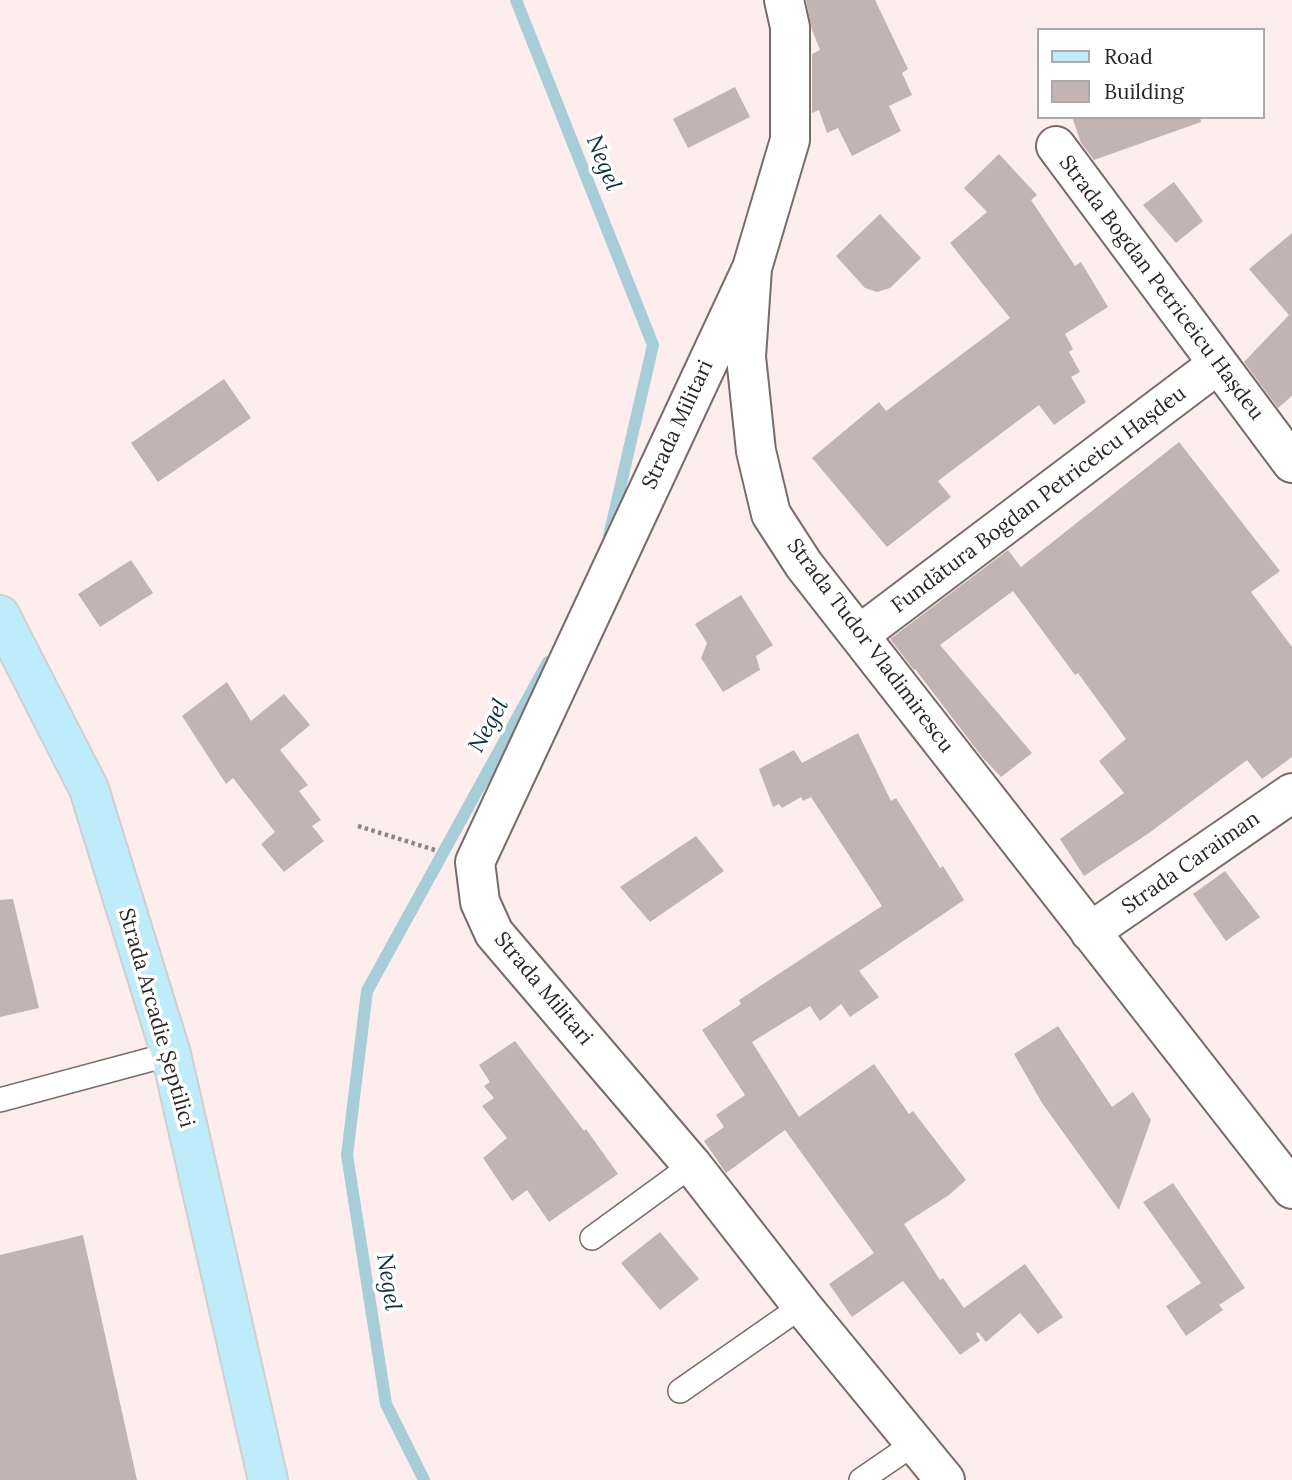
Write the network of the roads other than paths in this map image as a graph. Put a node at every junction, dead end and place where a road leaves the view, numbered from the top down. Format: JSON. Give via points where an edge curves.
{"nodes":[{"id":1,"x":784,"y":0,"type":"edge"},
{"id":2,"x":1056,"y":146,"type":"dead end"},
{"id":3,"x":751,"y":268,"type":"junction"},
{"id":4,"x":1218,"y":364,"type":"junction"},
{"id":5,"x":1292,"y":463,"type":"edge"},
{"id":6,"x":1,"y":621,"type":"edge"},
{"id":7,"x":859,"y":635,"type":"junction"},
{"id":8,"x":1292,"y":793,"type":"edge"},
{"id":9,"x":1090,"y":932,"type":"junction"},
{"id":10,"x":171,"y":1054,"type":"junction"},
{"id":11,"x":0,"y":1100,"type":"edge"},
{"id":12,"x":692,"y":1165,"type":"junction"},
{"id":13,"x":1292,"y":1189,"type":"edge"},
{"id":14,"x":592,"y":1238,"type":"dead end"},
{"id":15,"x":803,"y":1306,"type":"junction"},
{"id":16,"x":680,"y":1391,"type":"dead end"},
{"id":17,"x":915,"y":1443,"type":"junction"},
{"id":18,"x":268,"y":1480,"type":"edge"},
{"id":19,"x":861,"y":1480,"type":"edge"},
{"id":20,"x":945,"y":1480,"type":"edge"}],
"edges":[{"from":1,"to":3,"type":"street","name":"Strada Tudor Vladimirescu","via":[[790,27],[790,140]]},
{"from":2,"to":4,"type":"street","name":"Strada Bogdan Petriceicu Hașdeu"},
{"from":3,"to":7,"type":"street","name":"Strada Tudor Vladimirescu","via":[[746,357],[756,451],[771,514]]},
{"from":3,"to":12,"type":"street","name":"Strada Militari","via":[[475,862],[480,902],[494,933]]},
{"from":4,"to":5,"type":"street","name":"Strada Bogdan Petriceicu Hașdeu"},
{"from":4,"to":7,"type":"street","name":"Fundătura Bogdan Petriceicu Hașdeu"},
{"from":6,"to":10,"type":"main road","name":"Strada Arcadie Șeptilici","via":[[89,789]]},
{"from":7,"to":9,"type":"street","name":"Strada Tudor Vladimirescu"},
{"from":8,"to":9,"type":"street","name":"Strada Caraiman"},
{"from":9,"to":13,"type":"street","name":"Strada Tudor Vladimirescu"},
{"from":10,"to":11,"type":"lane"},
{"from":10,"to":18,"type":"main road","name":"Strada Arcadie Șeptilici"},
{"from":12,"to":14,"type":"lane"},
{"from":12,"to":15,"type":"street","name":"Strada Militari"},
{"from":15,"to":16,"type":"lane"},
{"from":15,"to":17,"type":"street","name":"Strada Militari"},
{"from":17,"to":19,"type":"lane"},
{"from":17,"to":20,"type":"street","name":"Strada Militari"}]}
